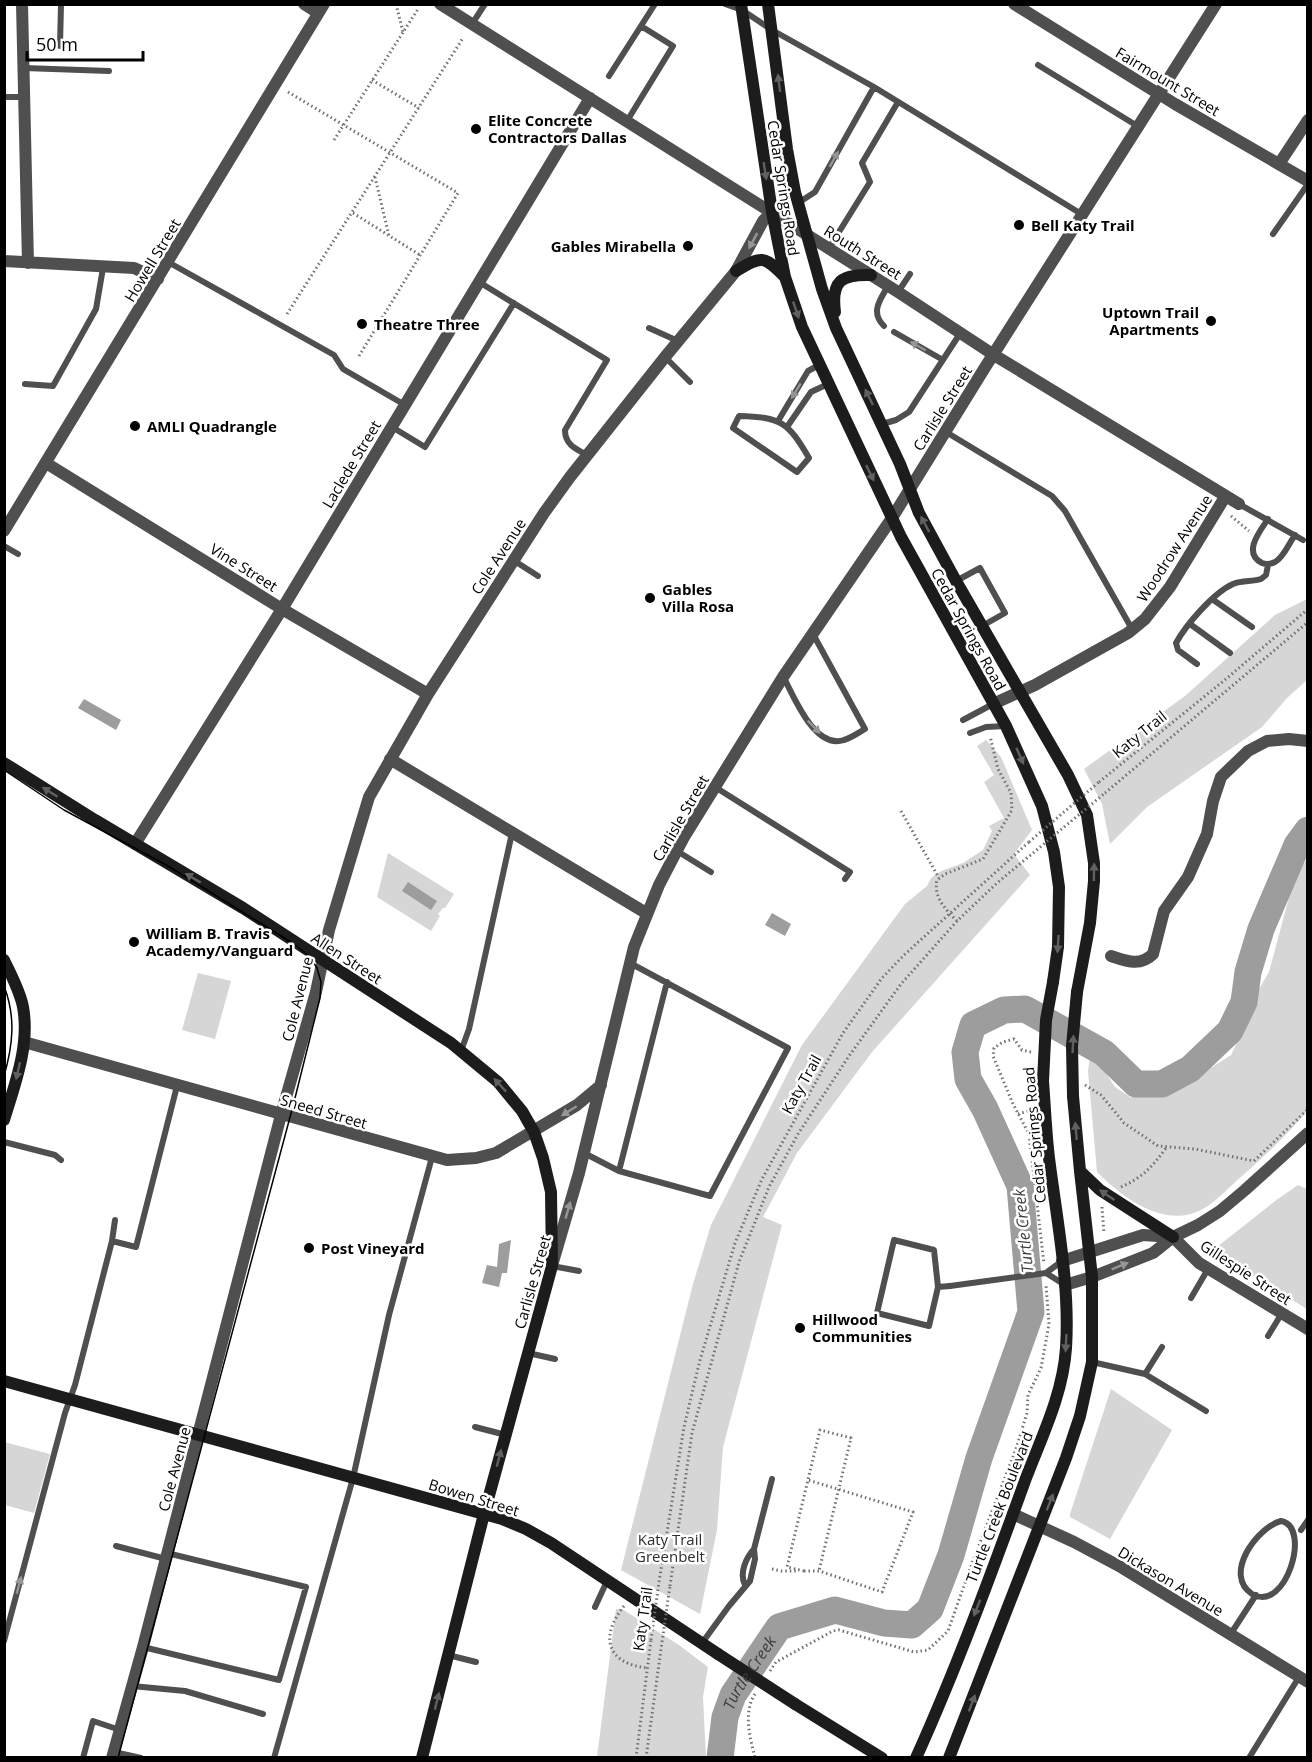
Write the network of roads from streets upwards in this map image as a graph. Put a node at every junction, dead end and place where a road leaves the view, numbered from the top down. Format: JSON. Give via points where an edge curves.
{"nodes":[{"id":1,"x":22,"y":4,"type":"edge"},
{"id":2,"x":304,"y":4,"type":"edge"},
{"id":3,"x":440,"y":4,"type":"edge"},
{"id":4,"x":768,"y":4,"type":"edge"},
{"id":5,"x":1014,"y":4,"type":"edge"},
{"id":6,"x":1216,"y":4,"type":"edge"},
{"id":7,"x":741,"y":7,"type":"edge"},
{"id":8,"x":321,"y":9,"type":"edge"},
{"id":9,"x":1160,"y":94,"type":"junction"},
{"id":10,"x":590,"y":98,"type":"junction"},
{"id":11,"x":1308,"y":120,"type":"edge"},
{"id":12,"x":1279,"y":164,"type":"junction"},
{"id":13,"x":1308,"y":183,"type":"edge"},
{"id":14,"x":772,"y":213,"type":"junction"},
{"id":15,"x":807,"y":234,"type":"junction"},
{"id":16,"x":4,"y":261,"type":"edge"},
{"id":17,"x":28,"y":262,"type":"junction"},
{"id":18,"x":736,"y":271,"type":"junction"},
{"id":19,"x":871,"y":275,"type":"junction"},
{"id":20,"x":785,"y":277,"type":"junction"},
{"id":21,"x":158,"y":279,"type":"junction"},
{"id":22,"x":836,"y":328,"type":"junction"},
{"id":23,"x":994,"y":355,"type":"junction"},
{"id":24,"x":46,"y":463,"type":"junction"},
{"id":25,"x":910,"y":489,"type":"junction"},
{"id":26,"x":1225,"y":497,"type":"junction"},
{"id":27,"x":1239,"y":504,"type":"road end"},
{"id":28,"x":892,"y":518,"type":"junction"},
{"id":29,"x":4,"y":531,"type":"edge"},
{"id":30,"x":282,"y":609,"type":"junction"},
{"id":31,"x":1019,"y":692,"type":"junction"},
{"id":32,"x":428,"y":694,"type":"junction"},
{"id":33,"x":993,"y":704,"type":"junction"},
{"id":34,"x":1308,"y":741,"type":"edge"},
{"id":35,"x":390,"y":759,"type":"junction"},
{"id":36,"x":4,"y":763,"type":"edge"},
{"id":37,"x":135,"y":844,"type":"junction"},
{"id":38,"x":646,"y":913,"type":"junction"},
{"id":39,"x":1110,"y":956,"type":"dead end"},
{"id":40,"x":4,"y":960,"type":"edge"},
{"id":41,"x":323,"y":960,"type":"junction"},
{"id":42,"x":24,"y":1042,"type":"junction"},
{"id":43,"x":601,"y":1085,"type":"junction"},
{"id":44,"x":281,"y":1115,"type":"junction"},
{"id":45,"x":4,"y":1120,"type":"edge"},
{"id":46,"x":534,"y":1132,"type":"junction"},
{"id":47,"x":1308,"y":1133,"type":"edge"},
{"id":48,"x":1080,"y":1171,"type":"junction"},
{"id":49,"x":1173,"y":1237,"type":"junction"},
{"id":50,"x":1090,"y":1252,"type":"junction"},
{"id":51,"x":1062,"y":1260,"type":"junction"},
{"id":52,"x":552,"y":1266,"type":"junction"},
{"id":53,"x":1092,"y":1277,"type":"junction"},
{"id":54,"x":1065,"y":1285,"type":"junction"},
{"id":55,"x":1308,"y":1329,"type":"edge"},
{"id":56,"x":4,"y":1380,"type":"edge"},
{"id":57,"x":198,"y":1434,"type":"junction"},
{"id":58,"x":484,"y":1514,"type":"junction"},
{"id":59,"x":1013,"y":1514,"type":"junction"},
{"id":60,"x":1041,"y":1526,"type":"junction"},
{"id":61,"x":1303,"y":1679,"type":"edge"},
{"id":62,"x":113,"y":1755,"type":"edge"},
{"id":63,"x":422,"y":1758,"type":"edge"},
{"id":64,"x":882,"y":1758,"type":"edge"},
{"id":65,"x":916,"y":1758,"type":"edge"},
{"id":66,"x":949,"y":1758,"type":"edge"}],
"edges":[{"from":1,"to":17,"type":"street"},
{"from":2,"to":8,"type":"street"},
{"from":3,"to":10,"type":"street","name":"Routh Street"},
{"from":15,"to":4,"type":"main road","name":"Cedar Springs Road","one_way":true,"via":[[788,149]]},
{"from":5,"to":9,"type":"street","name":"Fairmount Street"},
{"from":6,"to":9,"type":"street","name":"Carlisle Street"},
{"from":7,"to":14,"type":"main road","name":"Cedar Springs Road","one_way":true},
{"from":8,"to":21,"type":"street","name":"Howell Street"},
{"from":9,"to":12,"type":"street","name":"Fairmount Street"},
{"from":9,"to":23,"type":"street","name":"Carlisle Street"},
{"from":10,"to":14,"type":"street","name":"Routh Street"},
{"from":10,"to":30,"type":"street","name":"Laclede Street"},
{"from":11,"to":12,"type":"street"},
{"from":12,"to":13,"type":"street","name":"Fairmount Street"},
{"from":14,"to":15,"type":"street","name":"Routh Street"},
{"from":14,"to":18,"type":"street","name":"Cole Avenue","one_way":true},
{"from":14,"to":20,"type":"main road","name":"Cedar Springs Road"},
{"from":15,"to":19,"type":"street","name":"Routh Street"},
{"from":15,"to":22,"type":"main road","name":"Cedar Springs Road"},
{"from":16,"to":17,"type":"street"},
{"from":17,"to":21,"type":"street","via":[[134,268]]},
{"from":18,"to":20,"type":"main road","via":[[764,260]]},
{"from":18,"to":32,"type":"street","name":"Cole Avenue","via":[[587,455],[512,560]]},
{"from":19,"to":22,"type":"main road","via":[[847,276],[836,286]]},
{"from":19,"to":23,"type":"street","name":"Routh Street"},
{"from":20,"to":28,"type":"main road","name":"Cedar Springs Road","one_way":true,"via":[[802,327]]},
{"from":21,"to":24,"type":"street","name":"Howell Street"},
{"from":25,"to":22,"type":"main road","name":"Cedar Springs Road","one_way":true},
{"from":23,"to":25,"type":"street","name":"Carlisle Street"},
{"from":23,"to":26,"type":"street","name":"Routh Street"},
{"from":24,"to":29,"type":"street","name":"Howell Street"},
{"from":24,"to":30,"type":"street","name":"Vine Street"},
{"from":25,"to":28,"type":"street","name":"Carlisle Street"},
{"from":31,"to":25,"type":"main road","name":"Cedar Springs Road","one_way":true,"via":[[919,513]]},
{"from":26,"to":27,"type":"street","name":"Routh Street"},
{"from":26,"to":31,"type":"street","name":"Woodrow Avenue","via":[[1156,607],[1132,630]]},
{"from":28,"to":33,"type":"main road","name":"Cedar Springs Road"},
{"from":28,"to":38,"type":"street","name":"Carlisle Street","via":[[783,678],[715,787]]},
{"from":30,"to":32,"type":"street","name":"Vine Street"},
{"from":30,"to":37,"type":"street","name":"Laclede Street"},
{"from":31,"to":33,"type":"street","name":"Woodrow Avenue"},
{"from":48,"to":31,"type":"main road","name":"Cedar Springs Road","one_way":true,"bridge":true,"via":[[1072,1046],[1090,923],[1094,863],[1087,815]]},
{"from":32,"to":35,"type":"street","name":"Cole Avenue"},
{"from":33,"to":51,"type":"main road","name":"Cedar Springs Road","one_way":true,"bridge":true,"via":[[1042,806],[1054,852],[1059,947],[1046,1020],[1043,1081]]},
{"from":34,"to":39,"type":"street","via":[[1267,741],[1248,751],[1221,777],[1207,834],[1188,877],[1164,911],[1153,954],[1141,962]]},
{"from":35,"to":38,"type":"street"},
{"from":35,"to":41,"type":"street","name":"Cole Avenue","via":[[369,797]]},
{"from":37,"to":36,"type":"main road","name":"Allen Street","one_way":true},
{"from":41,"to":37,"type":"main road","name":"Allen Street","one_way":true},
{"from":38,"to":43,"type":"street","name":"Carlisle Street"},
{"from":40,"to":42,"type":"main road","via":[[22,1005]]},
{"from":41,"to":44,"type":"street","name":"Cole Avenue"},
{"from":46,"to":41,"type":"main road","name":"Allen Street","one_way":true,"via":[[498,1082],[461,1051]]},
{"from":42,"to":44,"type":"street","name":"Sneed Street"},
{"from":42,"to":45,"type":"main road","one_way":true},
{"from":43,"to":46,"type":"street","name":"Sneed Street","one_way":true,"via":[[577,1106]]},
{"from":52,"to":43,"type":"street","name":"Carlisle Street","one_way":true},
{"from":44,"to":46,"type":"street","name":"Sneed Street","via":[[447,1160],[496,1153]]},
{"from":44,"to":57,"type":"street","name":"Cole Avenue"},
{"from":46,"to":52,"type":"main road","name":"Allen Street","via":[[551,1192]]},
{"from":47,"to":49,"type":"street","via":[[1220,1211]]},
{"from":49,"to":48,"type":"main road","one_way":true,"via":[[1100,1190]]},
{"from":48,"to":50,"type":"main road","name":"Cedar Springs Road"},
{"from":49,"to":50,"type":"street","via":[[1143,1235]]},
{"from":53,"to":49,"type":"street","one_way":true,"via":[[1153,1253]]},
{"from":49,"to":55,"type":"street","name":"Gillespie Street","via":[[1199,1263]]},
{"from":50,"to":51,"type":"street"},
{"from":50,"to":53,"type":"main road","name":"Cedar Springs Road"},
{"from":51,"to":54,"type":"main road","name":"Cedar Springs Road"},
{"from":58,"to":52,"type":"main road","name":"Carlisle Street","one_way":true},
{"from":53,"to":54,"type":"street"},
{"from":60,"to":53,"type":"main road","one_way":true,"via":[[1080,1416],[1092,1362]]},
{"from":54,"to":59,"type":"main road","name":"Turtle Creek Boulevard","one_way":true,"via":[[1064,1365],[1055,1402]]},
{"from":56,"to":57,"type":"main road","name":"Bowen Street"},
{"from":57,"to":58,"type":"main road","name":"Bowen Street"},
{"from":57,"to":62,"type":"street","name":"Cole Avenue"},
{"from":63,"to":58,"type":"main road","name":"Carlisle Street","one_way":true},
{"from":58,"to":64,"type":"main road","name":"Bowen Street","bridge":true,"via":[[526,1529]]},
{"from":59,"to":60,"type":"street","name":"Dickason Avenue"},
{"from":59,"to":65,"type":"main road","name":"Turtle Creek Boulevard","one_way":true},
{"from":60,"to":61,"type":"street","name":"Dickason Avenue","via":[[1119,1566]]},
{"from":66,"to":60,"type":"main road","one_way":true}]}
